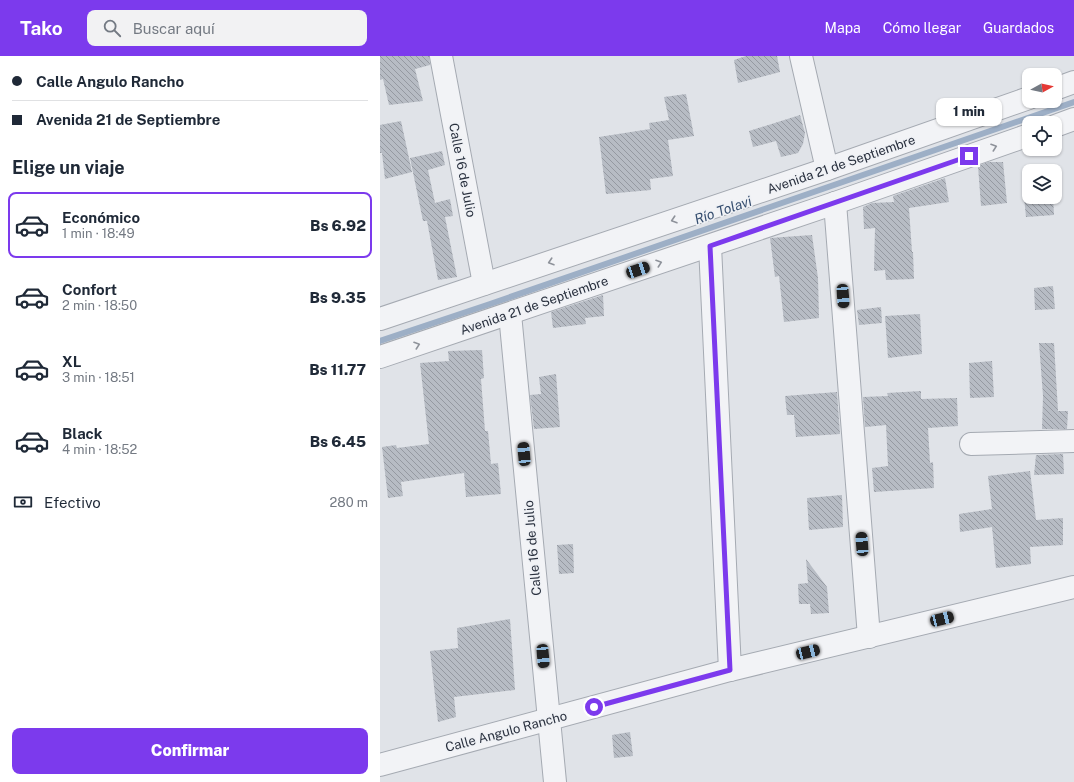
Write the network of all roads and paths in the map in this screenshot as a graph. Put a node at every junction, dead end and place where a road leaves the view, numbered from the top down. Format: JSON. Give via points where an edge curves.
{"nodes":[{"id":1,"x":441,"y":56,"type":"edge"},
{"id":2,"x":801,"y":56,"type":"edge"},
{"id":3,"x":1074,"y":82,"type":"edge"},
{"id":4,"x":1062,"y":86,"type":"edge"},
{"id":5,"x":1022,"y":100,"type":"edge"},
{"id":6,"x":1074,"y":119,"type":"edge"},
{"id":7,"x":1062,"y":123,"type":"edge"},
{"id":8,"x":1022,"y":137,"type":"edge"},
{"id":9,"x":827,"y":169,"type":"junction"},
{"id":10,"x":835,"y":203,"type":"junction"},
{"id":11,"x":710,"y":246,"type":"junction"},
{"id":12,"x":484,"y":284,"type":"junction"},
{"id":13,"x":510,"y":314,"type":"junction"},
{"id":14,"x":380,"y":319,"type":"edge"},
{"id":15,"x":380,"y":357,"type":"edge"},
{"id":16,"x":1074,"y":441,"type":"edge"},
{"id":17,"x":971,"y":444,"type":"dead end"},
{"id":18,"x":1074,"y":588,"type":"edge"},
{"id":19,"x":869,"y":637,"type":"junction"},
{"id":20,"x":730,"y":670,"type":"junction"},
{"id":21,"x":549,"y":719,"type":"junction"},
{"id":22,"x":380,"y":765,"type":"edge"},
{"id":23,"x":555,"y":782,"type":"edge"}],
"edges":[{"from":1,"to":12,"type":"street","name":"Calle 16 de Julio"},
{"from":2,"to":9,"type":"street"},
{"from":3,"to":4,"type":"street"},
{"from":5,"to":9,"type":"street","name":"Avenida 21 de Septiembre"},
{"from":6,"to":7,"type":"street"},
{"from":10,"to":8,"type":"street","name":"Avenida 21 de Septiembre","one_way":true},
{"from":9,"to":12,"type":"street","name":"Avenida 21 de Septiembre","one_way":true},
{"from":10,"to":11,"type":"street","name":"Avenida 21 de Septiembre"},
{"from":10,"to":19,"type":"street"},
{"from":13,"to":11,"type":"street","name":"Avenida 21 de Septiembre","one_way":true},
{"from":11,"to":20,"type":"street"},
{"from":12,"to":14,"type":"street","name":"Avenida 21 de Septiembre"},
{"from":15,"to":13,"type":"street","name":"Avenida 21 de Septiembre","one_way":true},
{"from":13,"to":21,"type":"street","name":"Calle 16 de Julio"},
{"from":16,"to":17,"type":"street"},
{"from":18,"to":19,"type":"street","name":"Calle Angulo Rancho"},
{"from":19,"to":20,"type":"street","name":"Calle Angulo Rancho"},
{"from":20,"to":21,"type":"street","name":"Calle Angulo Rancho"},
{"from":21,"to":22,"type":"street","name":"Calle Angulo Rancho"},
{"from":21,"to":23,"type":"street","name":"Calle 16 de Julio"}]}
